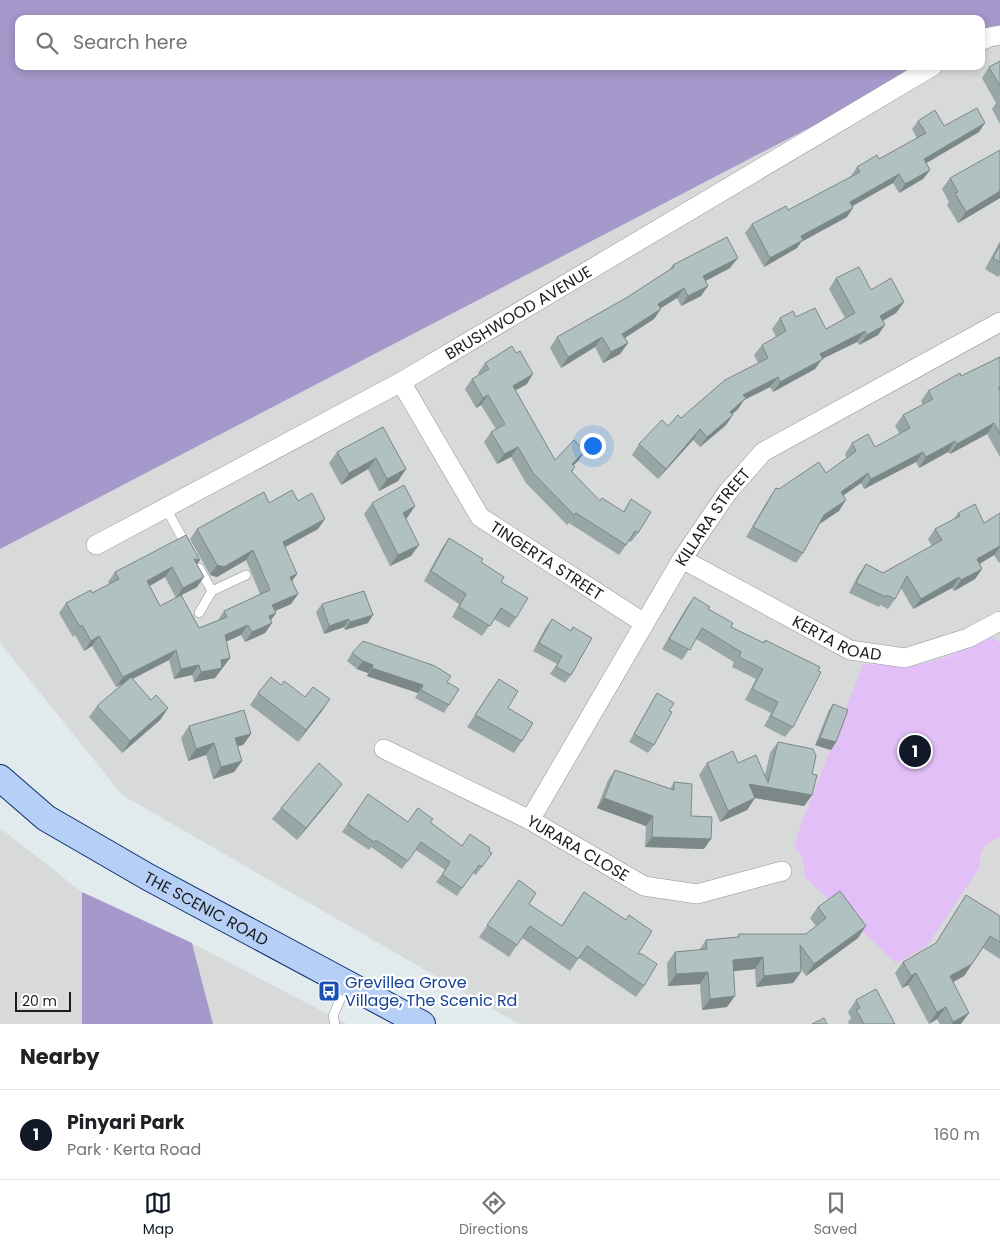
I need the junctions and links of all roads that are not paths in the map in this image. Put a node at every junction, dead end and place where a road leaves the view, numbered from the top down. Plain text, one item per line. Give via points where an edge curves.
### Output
1 (1000, 35) edge
2 (985, 39) edge
3 (926, 70) edge
4 (1000, 322) edge
5 (401, 382) junction
6 (166, 508) junction
7 (96, 545) dead end
8 (682, 559) junction
9 (246, 575) dead end
10 (212, 591) junction
11 (199, 613) dead end
12 (1000, 621) edge
13 (644, 623) junction
14 (384, 749) dead end
15 (0, 778) edge
16 (530, 820) junction
17 (782, 871) dead end
18 (347, 984) junction
19 (335, 1024) edge
20 (422, 1024) edge

1 - 2 street
3 - 5 street, BRUSHWOOD AVENUE
4 - 8 street, KILLARA STREET via 763,452 727,493
5 - 6 street, BRUSHWOOD AVENUE
5 - 13 street, TINGERTA STREET via 480,517
6 - 7 street, BRUSHWOOD AVENUE
6 - 10 lane
8 - 12 street, KERTA ROAD via 850,650 905,658 968,638
8 - 13 street, KILLARA STREET
9 - 10 lane
10 - 11 lane
13 - 16 street, KILLARA STREET
14 - 16 street, YURARA CLOSE
15 - 18 main road, THE SCENIC ROAD via 46,818
16 - 17 street, YURARA CLOSE via 644,886 696,894
18 - 19 lane via 333,1016
18 - 20 main road, THE SCENIC ROAD

